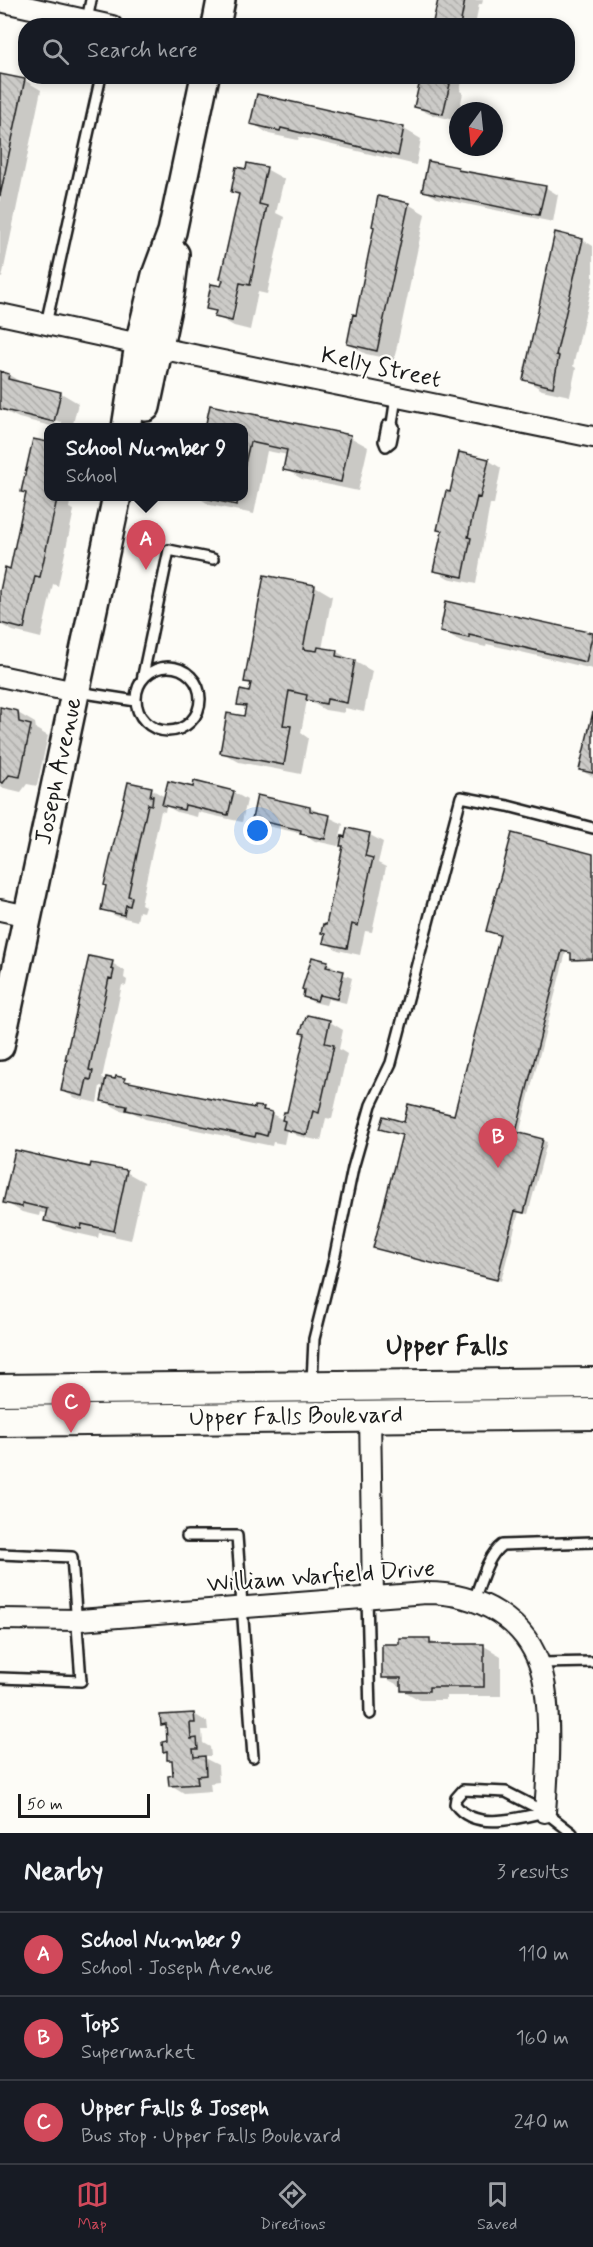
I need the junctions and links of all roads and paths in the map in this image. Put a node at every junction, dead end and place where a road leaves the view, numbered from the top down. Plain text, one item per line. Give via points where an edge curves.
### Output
1 (91, 0) edge
2 (221, 0) edge
3 (0, 1) edge
4 (78, 18) edge
5 (87, 18) edge
6 (218, 18) edge
7 (98, 84) edge
8 (203, 84) edge
9 (0, 314) edge
10 (46, 324) junction
11 (149, 346) junction
12 (396, 397) junction
13 (127, 423) edge
14 (141, 423) edge
15 (392, 424) dead end
16 (593, 437) edge
17 (116, 501) edge
18 (213, 559) dead end
19 (0, 676) edge
20 (142, 682) junction
21 (75, 692) junction
22 (136, 701) junction
23 (593, 828) edge
24 (0, 910) edge
25 (28, 916) junction
26 (0, 1046) edge
27 (593, 1383) edge
28 (0, 1390) edge
29 (312, 1402) junction
30 (593, 1414) edge
31 (370, 1416) junction
32 (0, 1421) edge
33 (187, 1536) dead end
34 (593, 1542) edge
35 (0, 1554) edge
36 (370, 1596) junction
37 (474, 1600) junction
38 (242, 1607) junction
39 (0, 1619) edge
40 (75, 1620) junction
41 (593, 1662) edge
42 (539, 1663) junction
43 (0, 1678) edge
44 (370, 1714) dead end
45 (253, 1757) dead end
46 (546, 1812) junction
47 (572, 1833) edge

1 - 5 lane
2 - 6 main road
3 - 4 street
7 - 10 lane
8 - 11 main road via 172,232 156,275
9 - 10 street, Kelly Street
10 - 11 street, Kelly Street
11 - 12 street, Kelly Street
11 - 13 main road
11 - 14 main road via 148,399
12 - 15 lane
12 - 16 street, Kelly Street
17 - 21 main road, Joseph Avenue
18 - 20 lane via 168,550
19 - 21 street
20 - 22 lane
20 - 22 lane via 153,671 163,668 183,671 198,685 200,707 188,725 166,732 146,723
21 - 22 lane
21 - 25 main road, Joseph Avenue
23 - 29 lane via 461,796 391,1062 371,1105 353,1168 314,1339
24 - 25 street
25 - 26 main road, Joseph Avenue
27 - 29 main road, Upper Falls Boulevard
28 - 29 main road, Upper Falls Boulevard
29 - 31 main road, Upper Falls Boulevard
29 - 32 main road, Upper Falls Boulevard
30 - 31 main road, Upper Falls Boulevard
31 - 36 street
33 - 38 lane via 237,1536
34 - 37 lane via 502,1545 495,1550
35 - 40 lane via 72,1557
36 - 37 street, William Warfield Drive via 438,1593
36 - 38 street, William Warfield Drive
36 - 44 lane
37 - 42 street, William Warfield Drive via 514,1626
38 - 40 street, William Warfield Drive
38 - 45 lane
39 - 40 street, William Warfield Drive
40 - 43 lane via 81,1681
41 - 42 lane
42 - 46 street, William Warfield Drive via 546,1695
46 - 46 lane via 504,1822 466,1816 455,1804 463,1791 506,1792
46 - 47 lane

